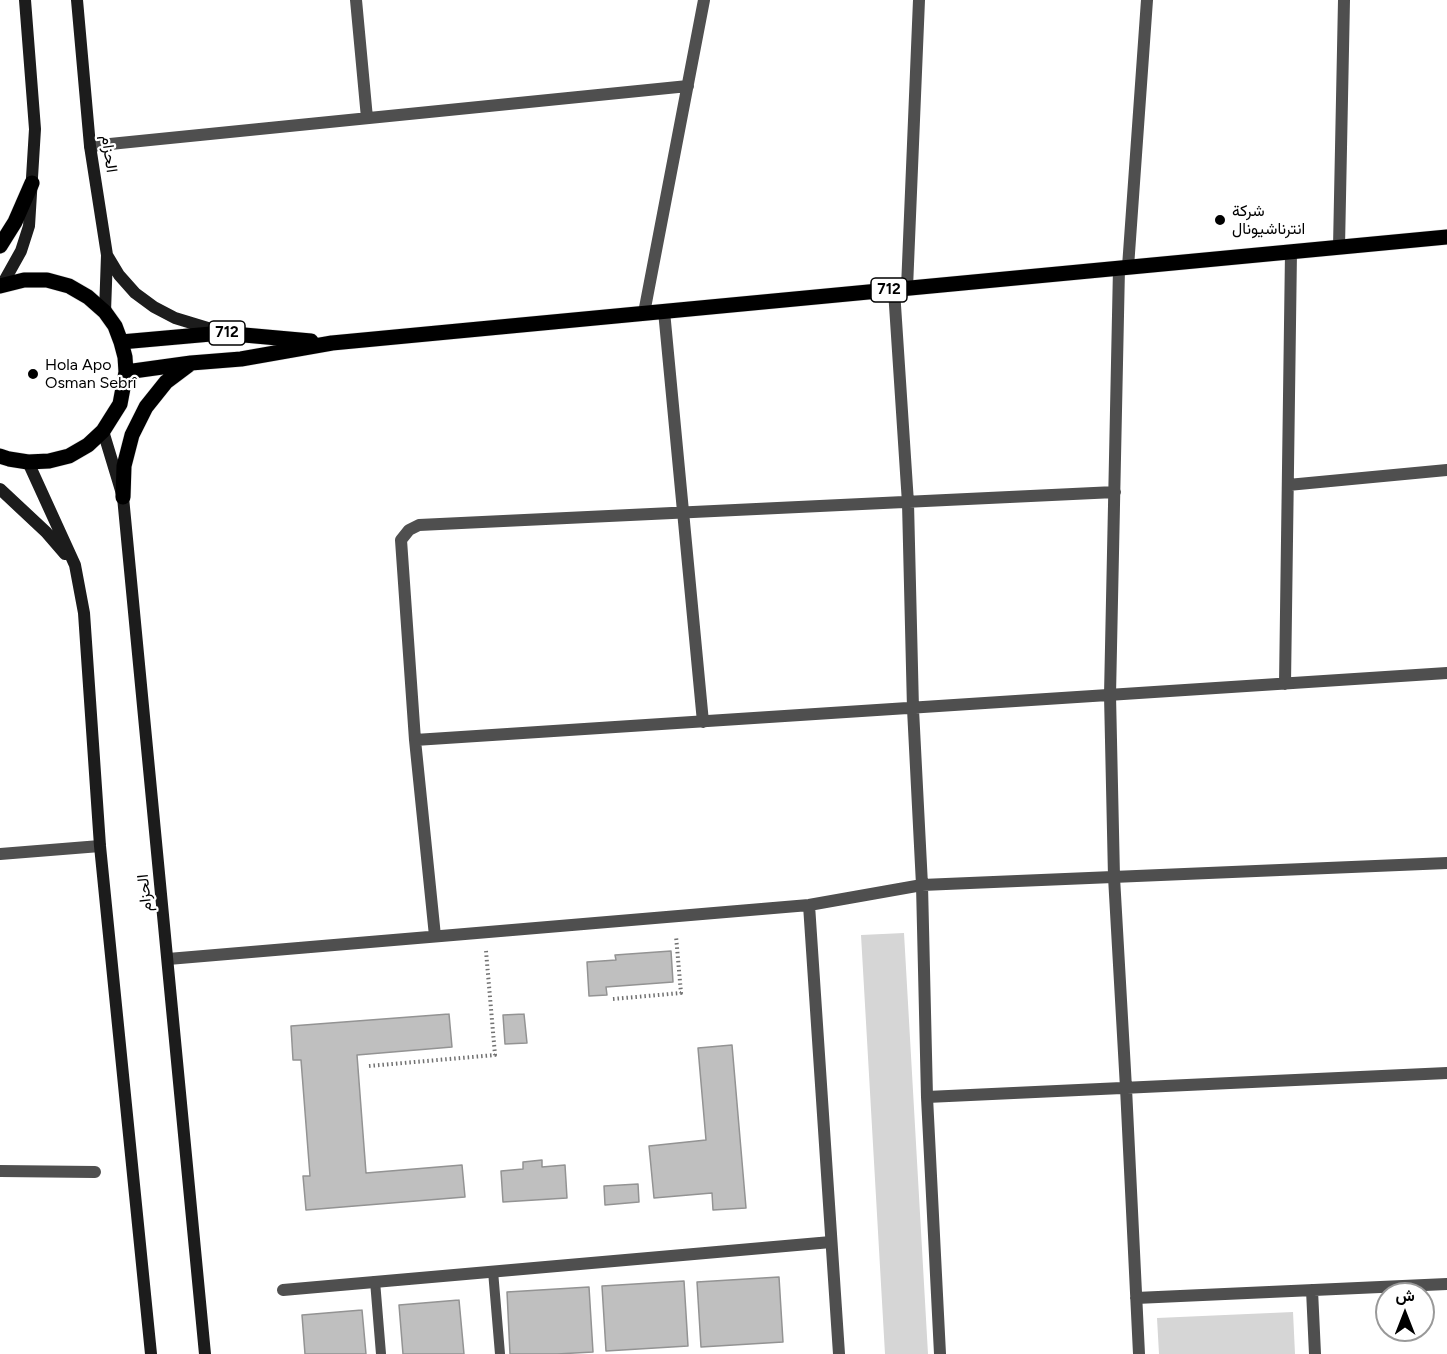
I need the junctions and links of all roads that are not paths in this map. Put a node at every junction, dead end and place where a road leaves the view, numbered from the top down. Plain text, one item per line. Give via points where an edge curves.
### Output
1 (25, 0) edge
2 (77, 0) edge
3 (356, 0) edge
4 (704, 0) edge
5 (920, 0) edge
6 (1147, 0) edge
7 (1344, 0) edge
8 (688, 86) junction
9 (367, 118) junction
10 (90, 146) junction
11 (32, 183) junction
12 (1447, 237) edge
13 (0, 246) edge
14 (1339, 247) junction
15 (1291, 252) junction
16 (106, 255) junction
17 (1124, 268) junction
18 (1, 285) edge
19 (901, 289) junction
20 (664, 311) junction
21 (105, 312) junction
22 (644, 313) junction
23 (222, 333) junction
24 (122, 342) junction
25 (332, 343) junction
26 (191, 363) junction
27 (126, 372) junction
28 (103, 431) junction
29 (0, 456) edge
30 (28, 462) junction
31 (1447, 470) edge
32 (1288, 485) junction
33 (0, 489) edge
34 (1115, 492) junction
35 (123, 497) junction
36 (908, 503) junction
37 (682, 513) junction
38 (75, 565) junction
39 (1447, 673) edge
40 (1285, 684) junction
41 (1110, 695) junction
42 (913, 709) junction
43 (703, 722) junction
44 (415, 740) junction
45 (100, 846) junction
46 (0, 854) edge
47 (1447, 863) edge
48 (1114, 877) junction
49 (922, 885) junction
50 (809, 905) junction
51 (435, 936) junction
52 (168, 959) junction
53 (1447, 1073) edge
54 (1126, 1088) junction
55 (927, 1097) junction
56 (0, 1171) edge
57 (94, 1172) dead end
58 (831, 1242) junction
59 (493, 1271) junction
60 (375, 1281) junction
61 (1447, 1284) edge
62 (283, 1290) dead end
63 (1312, 1290) junction
64 (1137, 1298) junction
65 (151, 1354) edge
66 (205, 1354) edge
67 (381, 1354) edge
68 (500, 1354) edge
69 (839, 1354) edge
70 (940, 1354) edge
71 (1139, 1354) edge
72 (1315, 1354) edge

1 - 11 main road via 35,129
2 - 10 main road, الحزام
3 - 9 street
4 - 8 street
5 - 19 street
6 - 17 street
7 - 14 street
8 - 9 street
8 - 22 street
9 - 10 street
10 - 16 main road, الحزام
11 - 13 main road
11 - 18 main road via 29,226 21,250
12 - 14 main road, 712
14 - 15 main road, 712
15 - 17 main road, 712
15 - 32 street
16 - 21 main road, الحزام
16 - 23 main road via 135,293 154,307
17 - 19 main road, 712
17 - 34 street
18 - 21 main road via 47,280 69,286
19 - 20 main road, 712
19 - 36 street
20 - 22 main road, 712
20 - 37 street
21 - 24 main road
22 - 25 main road, 712
23 - 24 main road, 712
23 - 25 main road, 712
24 - 27 main road
25 - 26 main road, 712 via 241,359
26 - 27 main road, 712
26 - 35 main road via 166,382 146,407 132,435 124,465
27 - 28 main road via 120,404
28 - 30 main road via 69,456
28 - 35 main road, الحزام
29 - 30 main road
30 - 38 main road
31 - 32 street
32 - 40 street
33 - 38 main road
34 - 36 street
34 - 41 street
35 - 52 main road, الحزام
36 - 37 street
36 - 42 street
37 - 43 street
37 - 44 street via 419,525 409,530 400,540
38 - 45 main road via 84,613
39 - 40 street
40 - 41 street
41 - 42 street
41 - 48 street
42 - 43 street
42 - 49 street
43 - 44 street
44 - 51 street
45 - 46 street
45 - 65 main road
47 - 48 street
48 - 49 street
48 - 54 street
49 - 50 street
49 - 55 street
50 - 51 street
50 - 58 street
51 - 52 street
52 - 66 main road, الحزام
53 - 54 street
54 - 55 street
54 - 64 street
55 - 70 street
56 - 57 street
58 - 59 street
58 - 69 street
59 - 60 street
59 - 68 lane
60 - 62 street
60 - 67 lane
61 - 63 street
63 - 64 street
63 - 72 street
64 - 71 street

